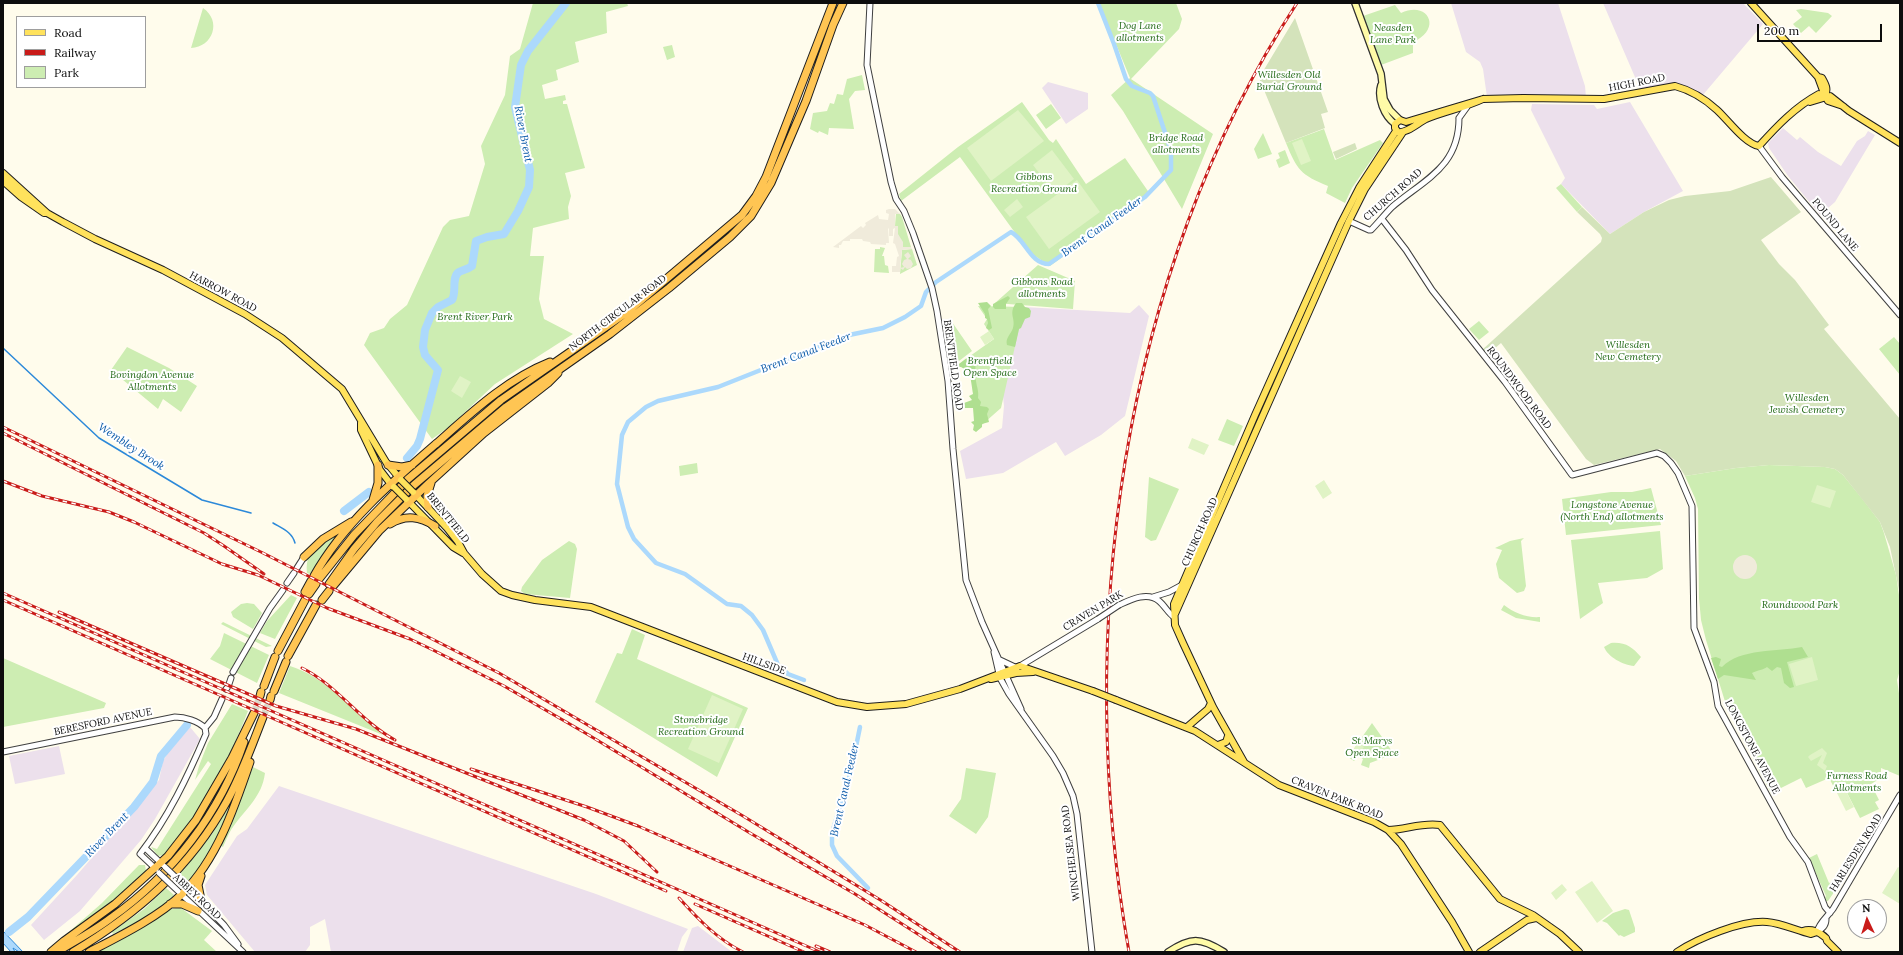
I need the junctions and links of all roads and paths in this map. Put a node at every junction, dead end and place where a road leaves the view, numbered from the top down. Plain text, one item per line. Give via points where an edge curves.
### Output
1 (833, 3) edge
2 (843, 3) edge
3 (870, 3) edge
4 (1355, 3) edge
5 (1751, 3) edge
6 (1825, 96) junction
7 (1482, 99) junction
8 (1467, 107) junction
9 (1453, 110) junction
10 (1459, 118) junction
11 (1397, 122) junction
12 (1406, 122) junction
13 (1402, 131) junction
14 (1900, 143) edge
15 (1759, 146) junction
16 (3, 173) edge
17 (3, 181) edge
18 (47, 213) junction
19 (1382, 219) junction
20 (1346, 220) junction
21 (1900, 315) edge
22 (561, 358) junction
23 (566, 364) junction
24 (361, 423) junction
25 (378, 465) junction
26 (388, 465) junction
27 (412, 465) junction
28 (1678, 473) joint
29 (400, 479) junction
30 (433, 479) junction
31 (392, 486) junction
32 (415, 494) junction
33 (408, 500) junction
34 (371, 504) junction
35 (428, 507) junction
36 (361, 515) junction
37 (434, 526) junction
38 (379, 530) junction
39 (464, 553) junction
40 (304, 558) joint
41 (315, 580) junction
42 (287, 583) dead end
43 (1182, 585) junction
44 (330, 588) junction
45 (283, 590) dead end
46 (1153, 597) junction
47 (540, 601) joint
48 (1174, 616) junction
49 (990, 639) junction
50 (1000, 660) junction
51 (1019, 667) junction
52 (1038, 672) junction
53 (1003, 675) junction
54 (227, 687) tunnel mouth
55 (262, 692) tunnel mouth
56 (272, 696) tunnel mouth
57 (222, 699) tunnel mouth
58 (1211, 703) junction
59 (1208, 709) junction
60 (1215, 710) junction
61 (1194, 721) junction
62 (205, 728) junction
63 (1187, 728) junction
64 (1195, 731) junction
65 (1228, 736) junction
66 (1218, 745) junction
67 (3, 752) edge
68 (1244, 762) junction
69 (1900, 795) edge
70 (1396, 834) junction
71 (145, 848) junction
72 (163, 865) junction
73 (205, 866) junction
74 (157, 871) junction
75 (186, 886) junction
76 (180, 893) junction
77 (201, 900) junction
78 (170, 904) junction
79 (198, 911) junction
80 (1831, 911) junction
81 (1528, 917) junction
82 (1813, 932) junction
83 (242, 951) edge
84 (51, 952) edge
85 (57, 952) edge
86 (73, 952) edge
87 (89, 952) edge
88 (1092, 952) edge
89 (1168, 952) edge
90 (1224, 952) edge
91 (1469, 952) edge
92 (1480, 952) edge
93 (1579, 952) edge
94 (1678, 952) edge
95 (1838, 952) edge

1 - 22 highway, NORTH CIRCULAR ROAD via 766,177 749,206 725,231 636,304
2 - 23 highway, NORTH CIRCULAR ROAD via 771,184 751,216 669,288
3 - 49 street, BRENTFIELD ROAD via 867,65 891,182 896,199 908,220 931,286 948,381 966,580
4 - 11 main road via 1381,74 1381,102 1385,112
5 - 6 main road via 1818,77 1822,78 1828,91
6 - 14 main road via 1835,98 1842,106
6 - 15 main road via 1805,103 1781,122
7 - 8 main road, HIGH ROAD
7 - 12 main road, HIGH ROAD
7 - 15 main road, HIGH ROAD via 1604,99 1674,86 1684,88 1702,99 1751,144
8 - 9 main road, HIGH ROAD
8 - 10 street
9 - 10 street
9 - 13 main road, HIGH ROAD
10 - 19 street, CHURCH ROAD via 1455,143 1445,164
11 - 12 main road
11 - 13 main road
12 - 13 main road
13 - 20 main road, HIGH ROAD
15 - 21 street, POUND LANE
16 - 18 main road, HARROW ROAD
17 - 18 main road, HARROW ROAD via 33,206
18 - 24 main road, HARROW ROAD via 95,239 163,270 266,327 342,389
19 - 20 street, CHURCH ROAD via 1369,230
19 - 28 street, ROUNDWOOD ROAD via 1572,475 1657,453 1672,463
20 - 43 main road, CHURCH ROAD via 1255,415
20 - 48 main road, CHURCH ROAD
22 - 27 highway via 532,370 503,389
22 - 41 highway, NORTH CIRCULAR ROAD via 501,400 408,479
23 - 30 highway via 548,384 484,434
23 - 44 highway, NORTH CIRCULAR ROAD via 506,407 414,485 354,549
24 - 25 main road, HARROW ROAD via 361,430
24 - 26 main road, HARROW ROAD
25 - 31 main road, HARROW ROAD
25 - 34 highway via 378,483
26 - 27 highway
26 - 29 main road, HARROW ROAD
27 - 29 highway
28 - 80 street, LONGSTONE AVENUE via 1692,506 1694,628 1714,682 1718,706 1790,838 1808,862 1824,904
29 - 31 highway
29 - 32 main road, HARROW ROAD, bridge
30 - 32 highway
30 - 35 highway via 428,490
31 - 33 main road, HARROW ROAD, bridge
31 - 34 highway
32 - 33 highway
32 - 35 main road, BRENTFIELD
33 - 37 main road, BRENTFIELD
33 - 38 highway
34 - 36 highway
35 - 39 main road, BRENTFIELD via 458,542
36 - 40 highway via 323,539
36 - 41 highway via 334,545
37 - 38 highway via 426,521 409,518 392,522
37 - 39 main road, BRENTFIELD via 453,547
38 - 44 highway
39 - 47 main road, BRENTFIELD via 501,591
40 - 42 street
41 - 55 highway via 283,641
43 - 46 street, CRAVEN PARK
43 - 48 main road, CHURCH ROAD via 1174,604
44 - 56 highway via 310,614
45 - 54 street via 270,608
46 - 48 street
46 - 51 street, CRAVEN PARK, bridge via 1136,597 1119,605
47 - 53 main road, HILLSIDE via 591,607 848,705 873,707 906,704
48 - 58 main road via 1175,625
49 - 50 street, BRENTFIELD ROAD
49 - 53 street, BRENTFIELD ROAD
50 - 51 street
50 - 53 street, BRENTFIELD ROAD
51 - 52 main road
51 - 53 main road, CRAVEN PARK
52 - 53 main road
52 - 63 main road, bridge
53 - 88 street, WINCHELSEA ROAD via 1021,709 1053,756 1074,796
57 - 62 street via 214,717
58 - 59 main road
58 - 60 main road
59 - 60 main road
59 - 61 main road
60 - 65 main road
61 - 63 main road
61 - 64 main road
62 - 67 street, BERESFORD AVENUE via 191,720 175,717
62 - 71 street via 206,734 184,784
63 - 64 main road
64 - 66 main road
65 - 66 main road via 1226,742
65 - 68 main road, CRAVEN PARK ROAD
66 - 68 main road, CRAVEN PARK ROAD
68 - 70 main road, CRAVEN PARK ROAD via 1279,785 1374,822
69 - 80 street, HARLESDEN ROAD
70 - 81 main road via 1432,824 1440,825 1500,899
70 - 91 main road, CRAVEN PARK ROAD
71 - 72 street, ABBEY ROAD
71 - 74 street, ABBEY ROAD via 140,854
72 - 74 highway
72 - 75 street, ABBEY ROAD, bridge
72 - 85 highway via 187,832 233,755 254,713 239,756 220,798 182,853 132,903 93,931
73 - 75 highway
73 - 77 highway via 198,884
73 - 86 highway via 238,798 263,717 228,801 194,851 149,899 108,931
74 - 76 street, ABBEY ROAD, bridge
74 - 84 highway
75 - 76 highway
75 - 77 street, ABBEY ROAD
76 - 78 highway
76 - 79 street, ABBEY ROAD
77 - 83 street, ABBEY ROAD via 224,925
78 - 79 highway via 182,904
78 - 87 highway via 120,936
79 - 83 street, ABBEY ROAD
80 - 82 street, HARLESDEN ROAD via 1822,929
81 - 92 main road
81 - 93 main road via 1536,918 1560,934
82 - 94 main road via 1767,922 1749,924 1693,943
82 - 95 main road via 1826,938
89 - 90 main road via 1187,941 1195,940

